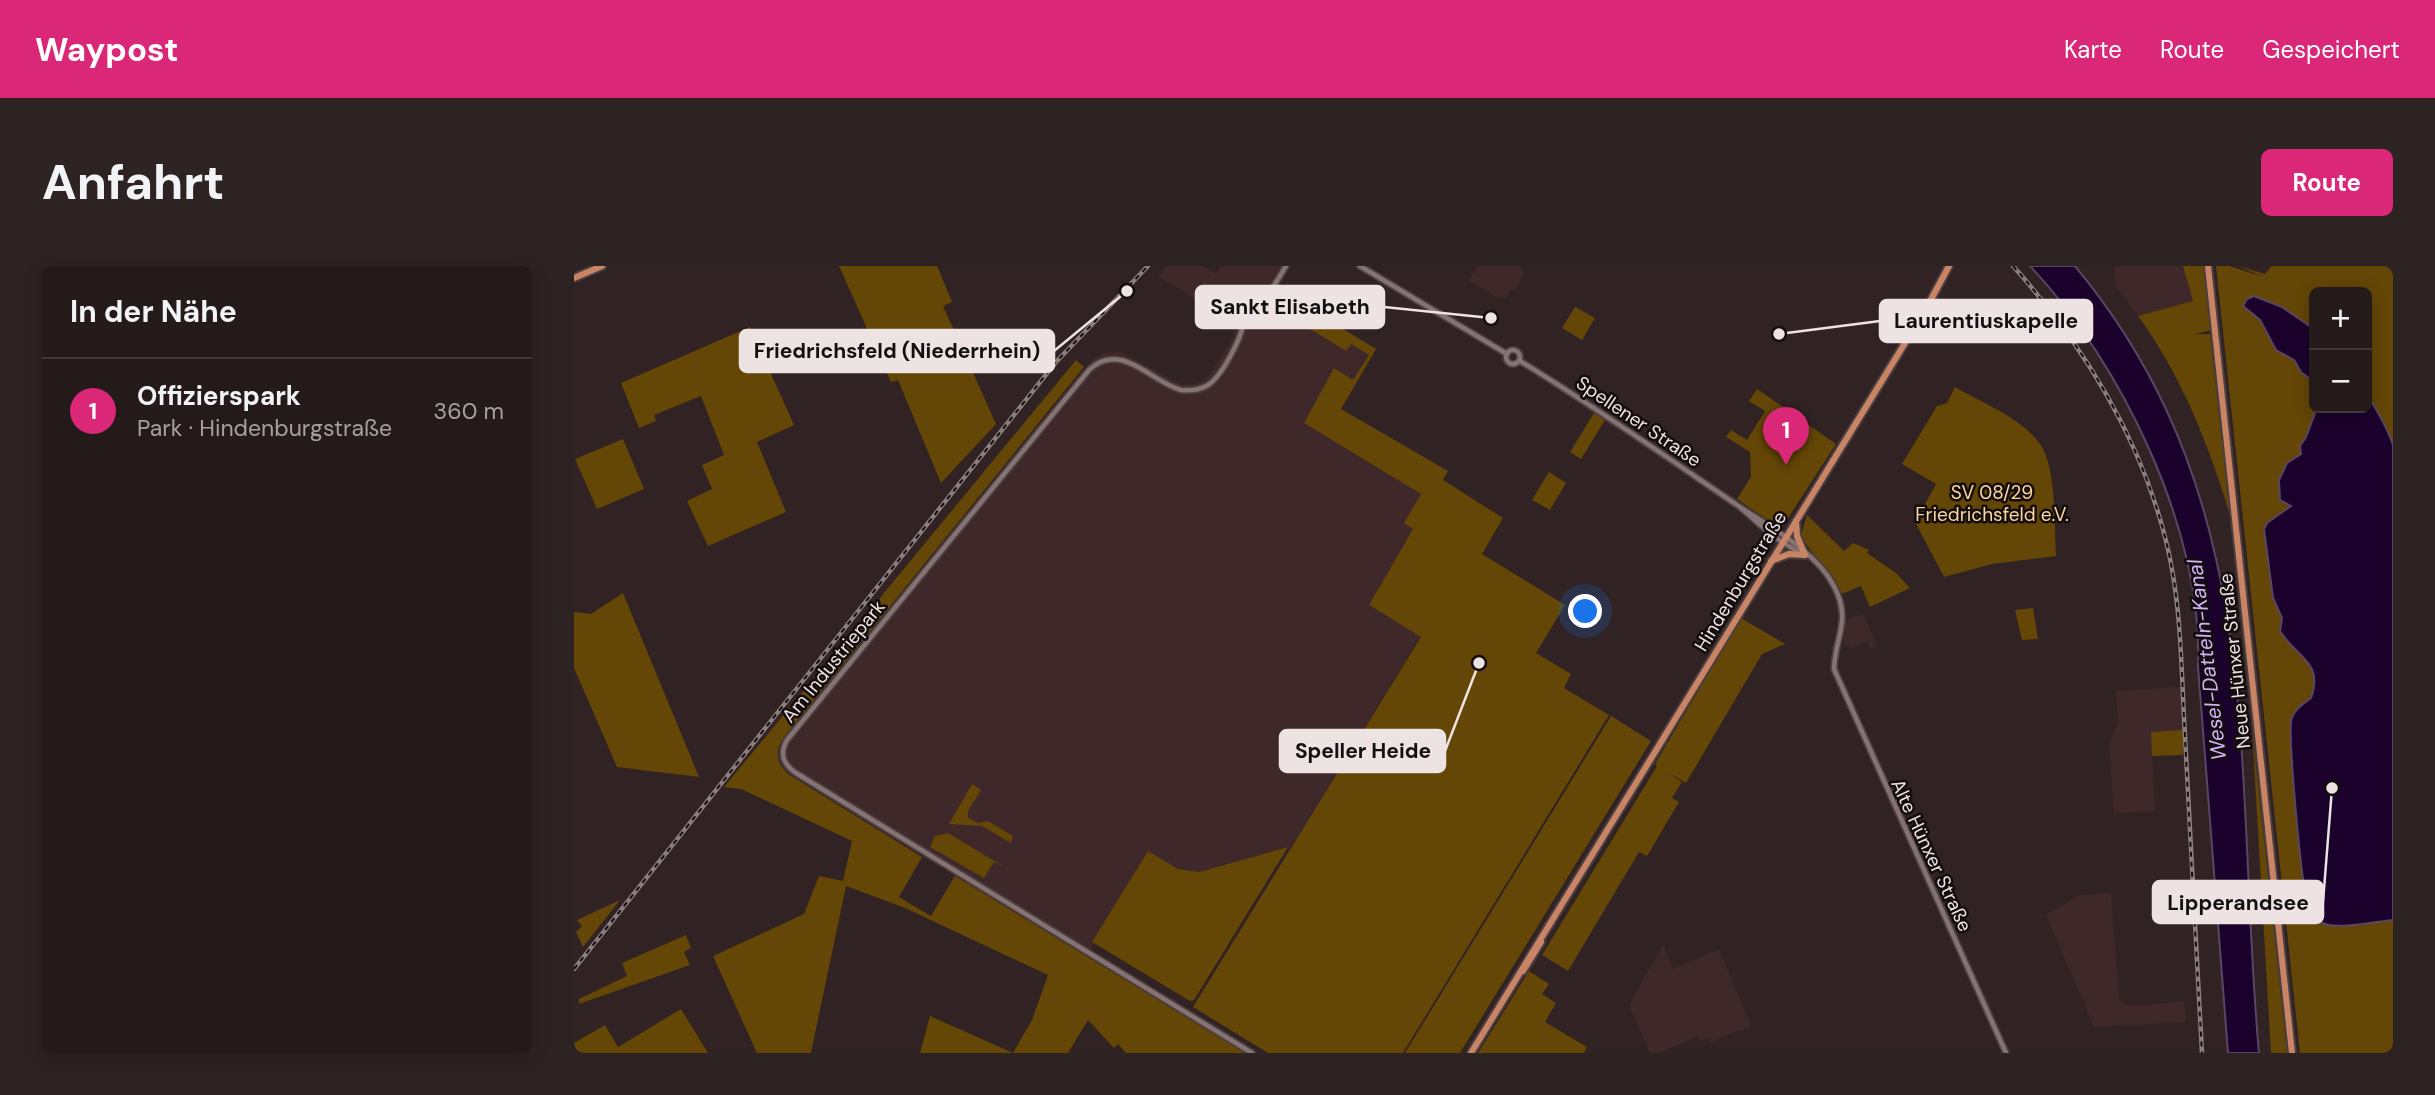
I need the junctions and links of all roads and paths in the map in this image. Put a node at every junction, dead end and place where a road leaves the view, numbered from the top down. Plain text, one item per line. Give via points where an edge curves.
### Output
1 (602, 266) edge
2 (1286, 266) edge
3 (1360, 266) edge
4 (1949, 266) edge
5 (2208, 266) edge
6 (574, 278) edge
7 (1507, 354) junction
8 (1520, 361) junction
9 (1796, 519) junction
10 (1784, 539) junction
11 (1805, 555) junction
12 (1770, 562) junction
13 (1834, 669) joint
14 (1252, 1053) edge
15 (1471, 1053) edge
16 (2006, 1053) edge
17 (2292, 1053) edge

1 - 6 main road
2 - 14 street, Am Industriepark via 1269,294 1243,317 1244,331 1210,384 1186,391 1127,360 1096,364 787,740 782,756 796,773
3 - 7 street, Spellener Straße
4 - 9 main road, Hindenburgstraße
5 - 17 main road, Neue Hünxer Straße
7 - 8 street, Spellener Straße via 1509,363
7 - 8 street, Spellener Straße via 1517,351
8 - 10 street, Spellener Straße via 1615,419
9 - 10 main road, Hindenburgstraße
9 - 11 main road
10 - 11 street, Spellener Straße
10 - 12 main road, Hindenburgstraße
11 - 12 main road via 1789,554
11 - 13 street, Spellener Straße via 1830,578 1842,607
12 - 15 main road, Hindenburgstraße
13 - 16 street, Alte Hünxer Straße

